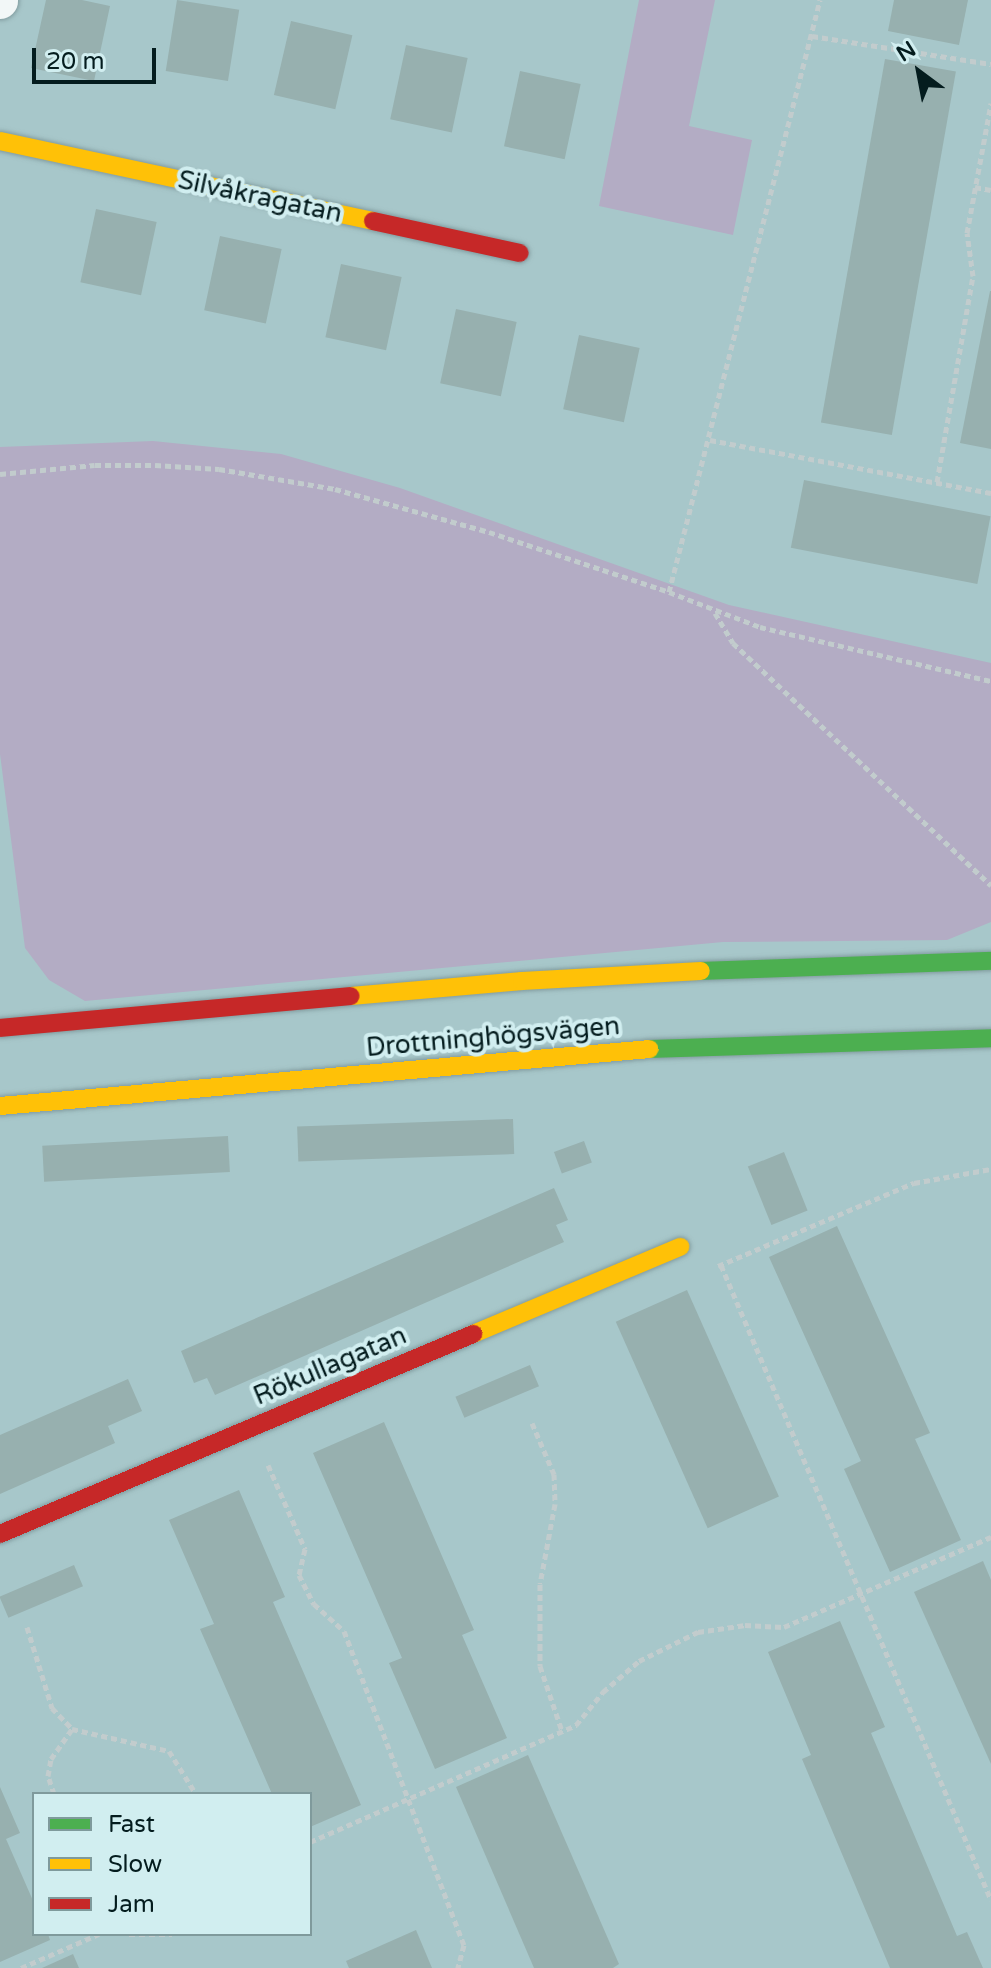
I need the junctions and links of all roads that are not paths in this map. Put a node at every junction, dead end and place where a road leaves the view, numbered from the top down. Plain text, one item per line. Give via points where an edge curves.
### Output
1 (0, 141) edge
2 (520, 253) dead end
3 (991, 961) edge
4 (0, 1028) edge
5 (991, 1038) edge
6 (0, 1106) edge
7 (680, 1247) dead end
8 (0, 1534) edge

1 - 2 street, Silvåkragatan
3 - 4 street, Drottninghögsvägen via 551,979
5 - 6 street, Drottninghögsvägen via 654,1049
7 - 8 street, Rökullagatan

